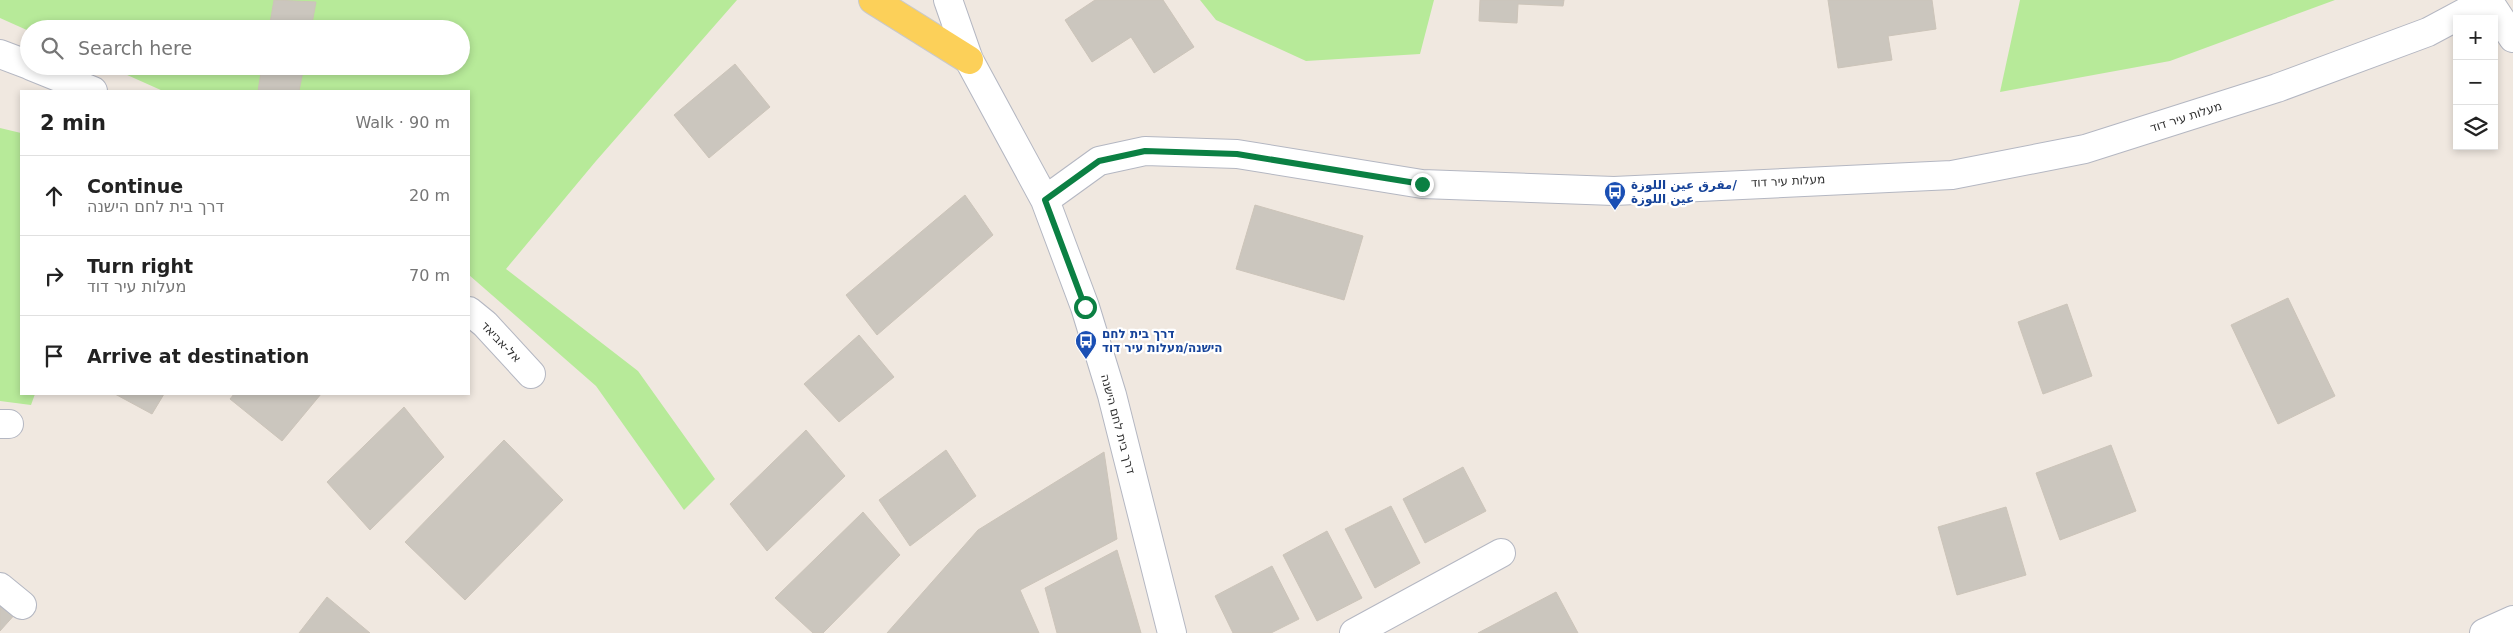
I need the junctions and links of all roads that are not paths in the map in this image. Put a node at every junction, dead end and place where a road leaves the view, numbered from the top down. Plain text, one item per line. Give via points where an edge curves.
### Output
1 (873, 0) edge
2 (948, 0) edge
3 (2488, 0) edge
4 (2513, 38) edge
5 (0, 54) edge
6 (969, 60) junction
7 (20, 62) edge
8 (53, 75) edge
9 (90, 90) edge
10 (1045, 200) junction
11 (470, 312) edge
12 (531, 374) dead end
13 (1501, 554) dead end
14 (0, 587) edge
15 (22, 604) dead end
16 (2513, 620) edge
17 (1172, 633) edge
18 (1354, 633) edge
19 (2484, 633) edge

1 - 6 main road
2 - 6 street, דרך בית לחם הישנה
3 - 4 street
3 - 10 street, מעלות עיר דוד via 2428,32 2277,88 2086,149 1952,174 1614,191 1422,184 1237,154 1145,151 1099,161
5 - 7 street
6 - 10 street, דרך בית לחם הישנה
8 - 9 street
10 - 17 street, דרך בית לחם הישנה via 1085,307 1112,395
11 - 12 street, אל-אביאד
13 - 18 street
14 - 15 street
16 - 19 street

